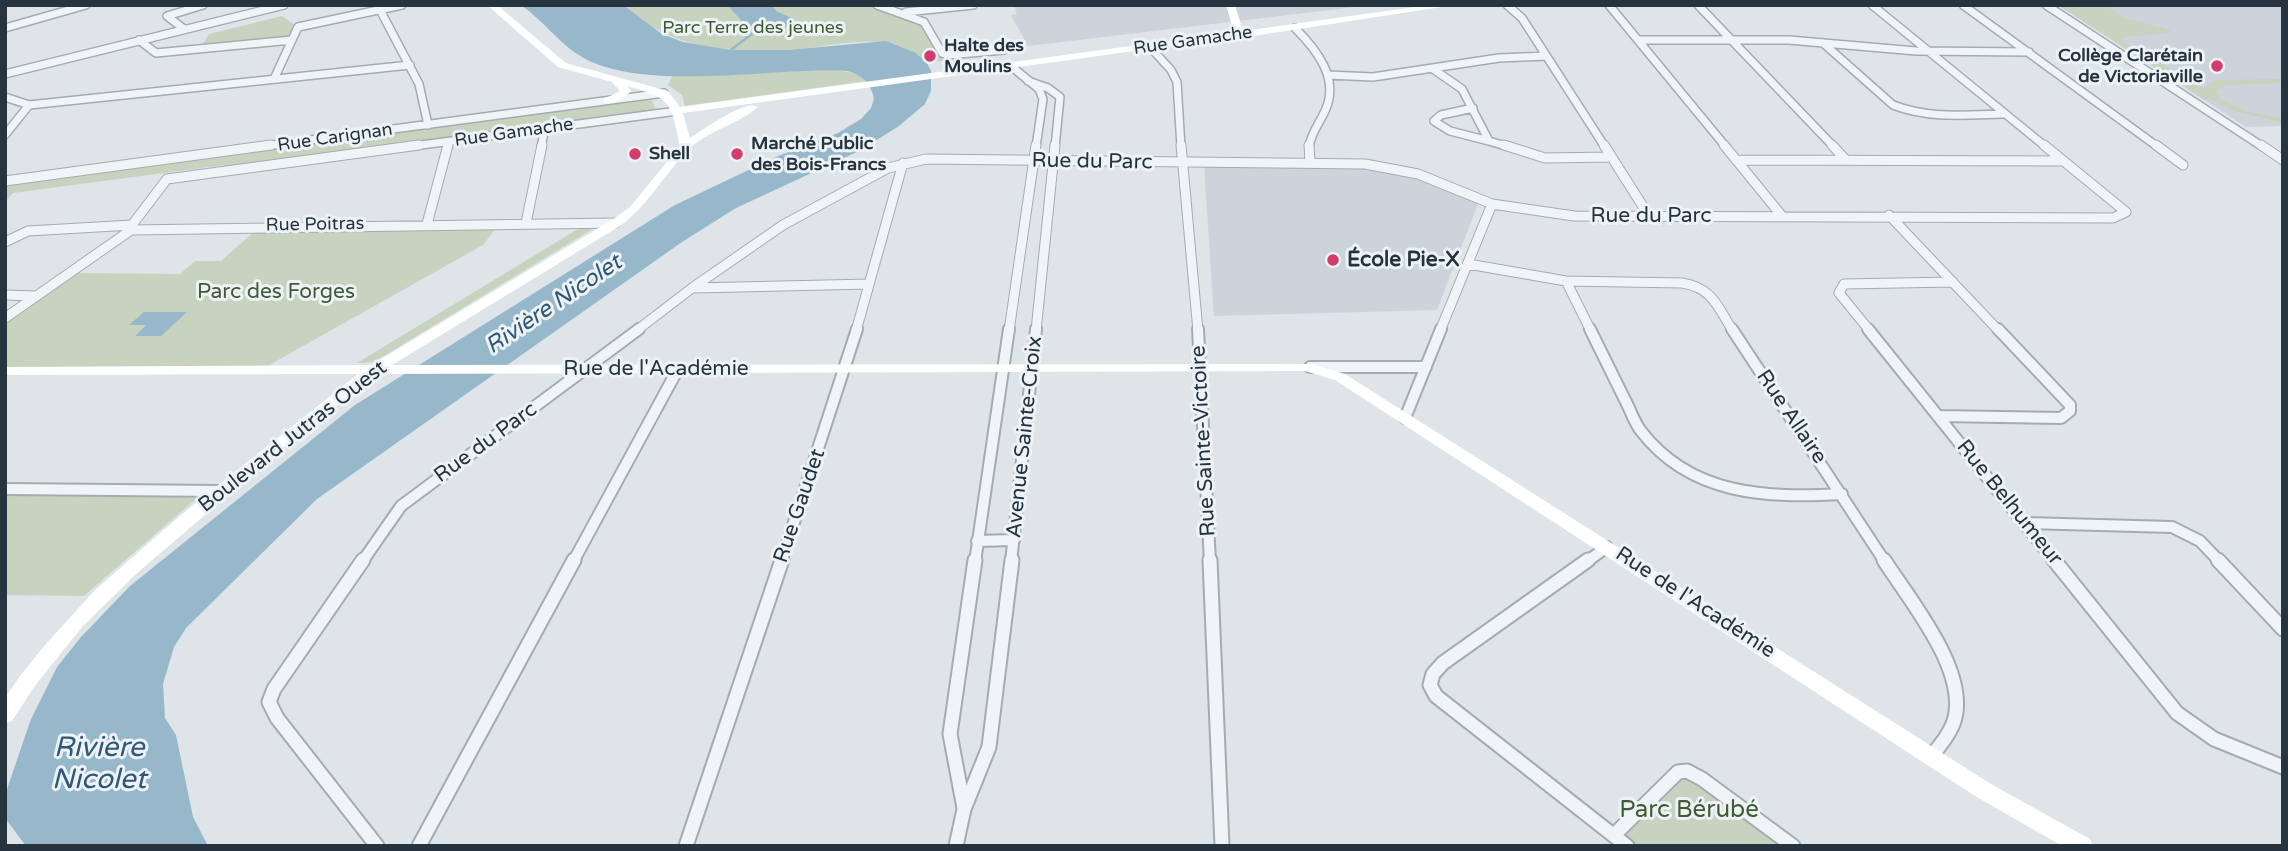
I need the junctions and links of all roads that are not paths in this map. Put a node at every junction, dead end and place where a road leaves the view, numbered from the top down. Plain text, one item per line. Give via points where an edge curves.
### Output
1 (86, 5) edge
2 (203, 5) edge
3 (284, 5) edge
4 (402, 5) edge
5 (491, 5) edge
6 (877, 5) edge
7 (973, 5) edge
8 (1230, 5) edge
9 (1451, 5) edge
10 (1507, 5) edge
11 (1609, 5) edge
12 (1698, 5) edge
13 (1872, 5) edge
14 (1963, 5) edge
15 (2046, 5) edge
16 (379, 8) edge
17 (903, 13) junction
18 (1295, 28) junction
19 (5, 29) edge
20 (184, 29) junction
21 (1240, 35) junction
22 (1729, 39) junction
23 (139, 40) junction
24 (292, 40) junction
25 (1638, 40) junction
26 (1823, 43) junction
27 (1150, 47) junction
28 (1004, 50) dead end
29 (1931, 51) junction
30 (2029, 52) junction
31 (1546, 56) junction
32 (410, 65) junction
33 (1012, 67) junction
34 (1433, 69) junction
35 (5, 74) edge
36 (1328, 75) junction
37 (274, 79) junction
38 (1028, 81) junction
39 (617, 82) junction
40 (664, 93) junction
41 (5, 97) edge
42 (774, 99) junction
43 (608, 101) junction
44 (29, 105) junction
45 (1473, 108) junction
46 (677, 111) junction
47 (2003, 114) junction
48 (428, 125) junction
49 (545, 128) junction
50 (5, 135) edge
51 (1489, 141) junction
52 (449, 142) junction
53 (686, 146) junction
54 (1611, 157) junction
55 (1845, 159) junction
56 (1736, 160) junction
57 (2283, 160) edge
58 (2062, 161) junction
59 (1032, 162) junction
60 (1054, 162) junction
61 (1310, 162) junction
62 (903, 163) junction
63 (1182, 163) junction
64 (2183, 165) dead end
65 (5, 181) edge
66 (1492, 204) junction
67 (1889, 215) junction
68 (1649, 216) junction
69 (1782, 216) junction
70 (526, 223) junction
71 (616, 223) junction
72 (427, 224) junction
73 (132, 228) junction
74 (6, 241) edge
75 (1468, 264) junction
76 (1566, 281) junction
77 (1952, 282) junction
78 (869, 284) junction
79 (692, 288) junction
80 (5, 295) edge
81 (35, 296) junction
82 (5, 318) edge
83 (1202, 367) junction
84 (1306, 367) junction
85 (846, 368) junction
86 (1002, 368) junction
87 (1032, 368) junction
88 (1426, 368) junction
89 (586, 369) junction
90 (678, 369) junction
91 (324, 370) junction
92 (374, 370) junction
93 (5, 371) edge
94 (337, 396) junction
95 (1940, 416) junction
96 (1405, 418) junction
97 (5, 489) edge
98 (221, 491) junction
99 (1842, 494) junction
100 (2026, 523) junction
101 (976, 541) junction
102 (1014, 541) junction
103 (1606, 547) junction
104 (2283, 629) edge
105 (5, 715) edge
106 (1932, 755) junction
107 (2283, 767) edge
108 (964, 809) junction
109 (1614, 835) junction
110 (377, 846) edge
111 (419, 846) edge
112 (686, 846) edge
113 (956, 846) edge
114 (1222, 846) edge
115 (1627, 846) edge
116 (1793, 846) edge
117 (2081, 846) edge

1 - 19 street
2 - 20 street via 167,16
3 - 20 street
4 - 16 street
5 - 39 street via 562,65
6 - 17 street
7 - 17 street
8 - 21 street
9 - 18 street, Rue Gamache
10 - 31 street via 1522,18
11 - 25 street
12 - 22 street
13 - 29 street
14 - 30 street
15 - 57 street
16 - 24 street via 298,27
16 - 32 street
17 - 28 street via 924,22 942,53
18 - 21 street, Rue Gamache
18 - 36 street via 1317,51
20 - 23 street
21 - 27 street, Rue Gamache
22 - 25 street
22 - 26 street
22 - 55 street
23 - 24 street via 156,53
23 - 35 street
24 - 37 street
25 - 56 street
26 - 29 street
26 - 47 street via 1901,109 1924,114
27 - 33 street, Rue Gamache
27 - 63 street, Rue Sainte-Victoire via 1176,77
29 - 30 street
29 - 47 street
30 - 64 street
31 - 34 street
31 - 54 street
32 - 37 street
32 - 48 street
33 - 38 street, Avenue Sainte-Croix
33 - 42 street, Rue Gamache
34 - 36 street via 1373,77
34 - 45 street via 1456,83
36 - 61 street via 1329,100 1310,135
37 - 44 street
38 - 59 street, Avenue Sainte-Croix via 1043,99
38 - 60 street, Avenue Sainte-Croix via 1060,97
39 - 40 street
39 - 43 street via 625,91
40 - 43 street, Rue Carignan
40 - 46 street
41 - 44 street
42 - 46 street, Rue Gamache
42 - 53 street, Boulevard Jutras Ouest via 722,122
43 - 48 street, Rue Carignan
44 - 50 street
45 - 51 street
45 - 51 street via 1434,121 1450,131
46 - 49 street, Rue Gamache
46 - 53 street
47 - 58 street
48 - 65 street, Rue Carignan
49 - 52 street, Rue Gamache
49 - 70 street
51 - 54 street via 1545,158
52 - 72 street
52 - 73 street, Rue Gamache via 167,179
53 - 71 street, Boulevard Jutras Ouest via 634,210
54 - 68 street
55 - 56 street
55 - 58 street
56 - 69 street
58 - 67 street, Rue du Parc via 2126,212 2113,218
59 - 60 street, Rue du Parc
59 - 62 street, Rue du Parc via 926,159
59 - 86 street, Avenue Sainte-Croix
60 - 63 street, Rue du Parc
60 - 87 street, Avenue Sainte-Croix
61 - 63 street, Rue du Parc
61 - 66 street, Rue du Parc via 1400,169
62 - 78 street, Rue Gaudet
62 - 79 street, Rue du Parc via 783,225
63 - 83 street, Rue Sainte-Victoire
66 - 68 street, Rue du Parc via 1566,216
66 - 75 street
67 - 69 street, Rue du Parc
67 - 77 street
68 - 69 street, Rue du Parc
70 - 71 street, Rue Poitras
70 - 72 street, Rue Poitras
71 - 92 street, Boulevard Jutras Ouest
72 - 73 street, Rue Poitras
73 - 74 street, Rue Poitras via 21,232
73 - 81 street
75 - 76 street, Rue Allaire
75 - 88 street
76 - 99 street, Rue Allaire via 1682,283 1707,292
76 - 99 street via 1640,430 1672,462 1743,494
77 - 95 street, Rue Belhumeur via 1853,282 1844,284 1839,293
77 - 95 street via 2067,401 2070,411 2061,418
78 - 79 street
78 - 85 street, Rue Gaudet
79 - 89 street, Rue du Parc
80 - 81 street
81 - 82 street
83 - 84 street, Rue de l'Académie
83 - 87 street, Rue de l'Académie
83 - 114 street, Rue Sainte-Victoire
84 - 88 street, Rue de l'Académie
84 - 96 street, Rue de l'Académie via 1340,377
85 - 86 street, Rue de l'Académie
85 - 90 street, Rue de l'Académie
85 - 112 street, Rue Gaudet
86 - 87 street, Rue de l'Académie
86 - 101 street, Avenue Sainte-Croix
87 - 102 street, Avenue Sainte-Croix
88 - 96 street
89 - 90 street, Rue de l'Académie
89 - 92 street, Rue de l'Académie
89 - 110 street, Rue du Parc via 401,506 274,688 269,702 272,710
90 - 111 street
91 - 92 street, Rue de l'Académie
91 - 93 street, Rue de l'Académie
91 - 94 street via 339,377
92 - 94 street, Boulevard Jutras Ouest
94 - 98 street, Boulevard Jutras Ouest
95 - 100 street, Rue Belhumeur
96 - 103 street, Rue de l'Académie
97 - 98 street
98 - 105 street, Boulevard Jutras Ouest via 88,607 52,646
99 - 106 street, Rue Allaire via 1928,626 1951,671 1956,688 1954,722
100 - 104 street via 2157,526 2186,532 2200,541
100 - 107 street, Rue Belhumeur via 2177,713 2214,739
101 - 102 street
101 - 108 street, Avenue Sainte-Croix via 950,734
102 - 108 street, Avenue Sainte-Croix via 989,747
103 - 106 street, Rue de l'Académie
103 - 109 street via 1443,663 1430,685 1436,696
106 - 117 street, Rue de l'Académie
108 - 113 street, Avenue Sainte-Croix
109 - 115 street
109 - 116 street via 1678,772 1687,771

